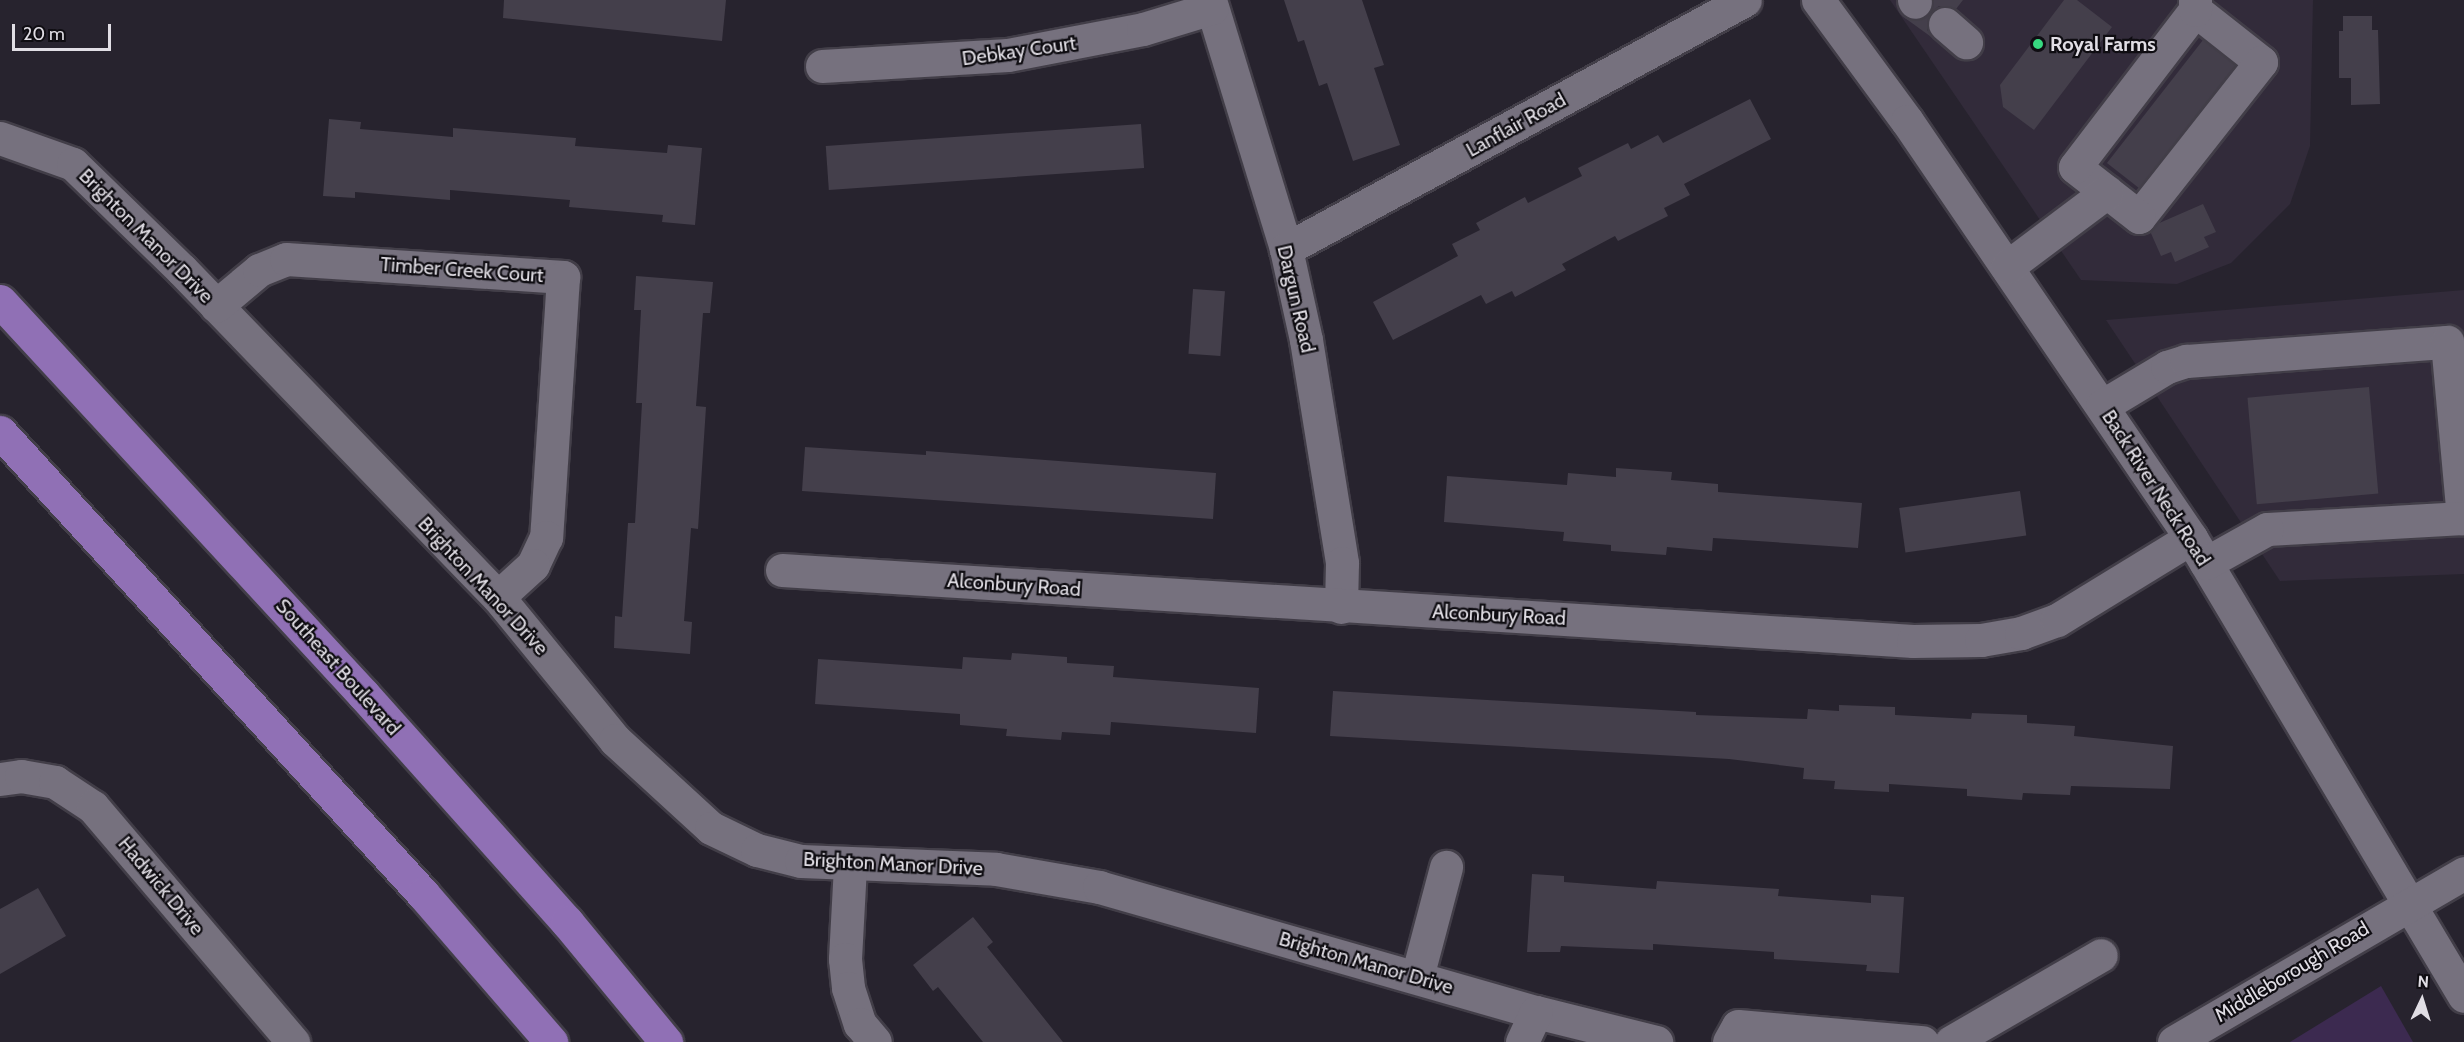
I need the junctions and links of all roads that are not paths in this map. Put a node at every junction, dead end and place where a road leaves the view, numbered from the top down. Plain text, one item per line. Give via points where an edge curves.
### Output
1 (1745, 0) edge
2 (1818, 0) edge
3 (1211, 4) edge
4 (2195, 5) edge
5 (822, 66) dead end
6 (0, 138) edge
7 (2107, 192) junction
8 (1286, 249) junction
9 (2007, 267) junction
10 (0, 301) edge
11 (216, 306) junction
12 (2102, 406) junction
13 (0, 432) edge
14 (2198, 550) junction
15 (782, 570) dead end
16 (498, 597) junction
17 (1341, 607) junction
18 (0, 779) edge
19 (850, 866) junction
20 (1446, 867) dead end
21 (2464, 873) edge
22 (2409, 902) junction
23 (2101, 955) dead end
24 (1418, 977) junction
25 (2464, 996) edge
26 (1536, 1012) junction
27 (293, 1042) edge
28 (551, 1042) edge
29 (666, 1042) edge
30 (875, 1042) edge
31 (1522, 1042) edge
32 (1656, 1042) edge
33 (1729, 1042) edge
34 (1922, 1042) edge
35 (1951, 1042) edge
36 (2174, 1042) edge

1 - 8 street, Lanflair Road
2 - 9 street, Back River Neck Road via 1848,37
3 - 5 street, Debkay Court via 1132,31 1008,55
3 - 8 street, Dargun Road
4 - 7 street via 2075,167
4 - 7 street via 2261,62 2139,217
6 - 11 street, Brighton Manor Drive via 73,165
7 - 9 street
8 - 17 street, Dargun Road via 1342,563
9 - 12 street, Back River Neck Road
10 - 29 main road, Southeast Boulevard via 364,695 567,922
11 - 16 street, Brighton Manor Drive
11 - 16 street, Timber Creek Court via 259,270 286,260 563,277 546,537 533,566
12 - 14 street, Back River Neck Road
12 - 14 street, Alconbury Road via 2167,367 2186,361 2447,342 2463,518 2268,529
13 - 28 main road via 423,894
14 - 17 street, Alconbury Road via 2057,620 2021,633 1981,640 1912,641
14 - 22 street, Back River Neck Road
15 - 17 street, Alconbury Road
16 - 19 street, Brighton Manor Drive via 615,740 711,828 780,857
18 - 27 street, Hadwick Drive via 21,776 55,782 93,807
19 - 24 street, Brighton Manor Drive via 996,869 1099,886
19 - 30 street via 845,959 848,988 860,1024
20 - 24 street
21 - 22 street, Middleborough Road
22 - 25 street, Back River Neck Road
22 - 36 street, Middleborough Road
23 - 35 street
24 - 26 street, Brighton Manor Drive
26 - 31 street
26 - 32 street, Brighton Manor Drive
33 - 34 street via 1738,1026

